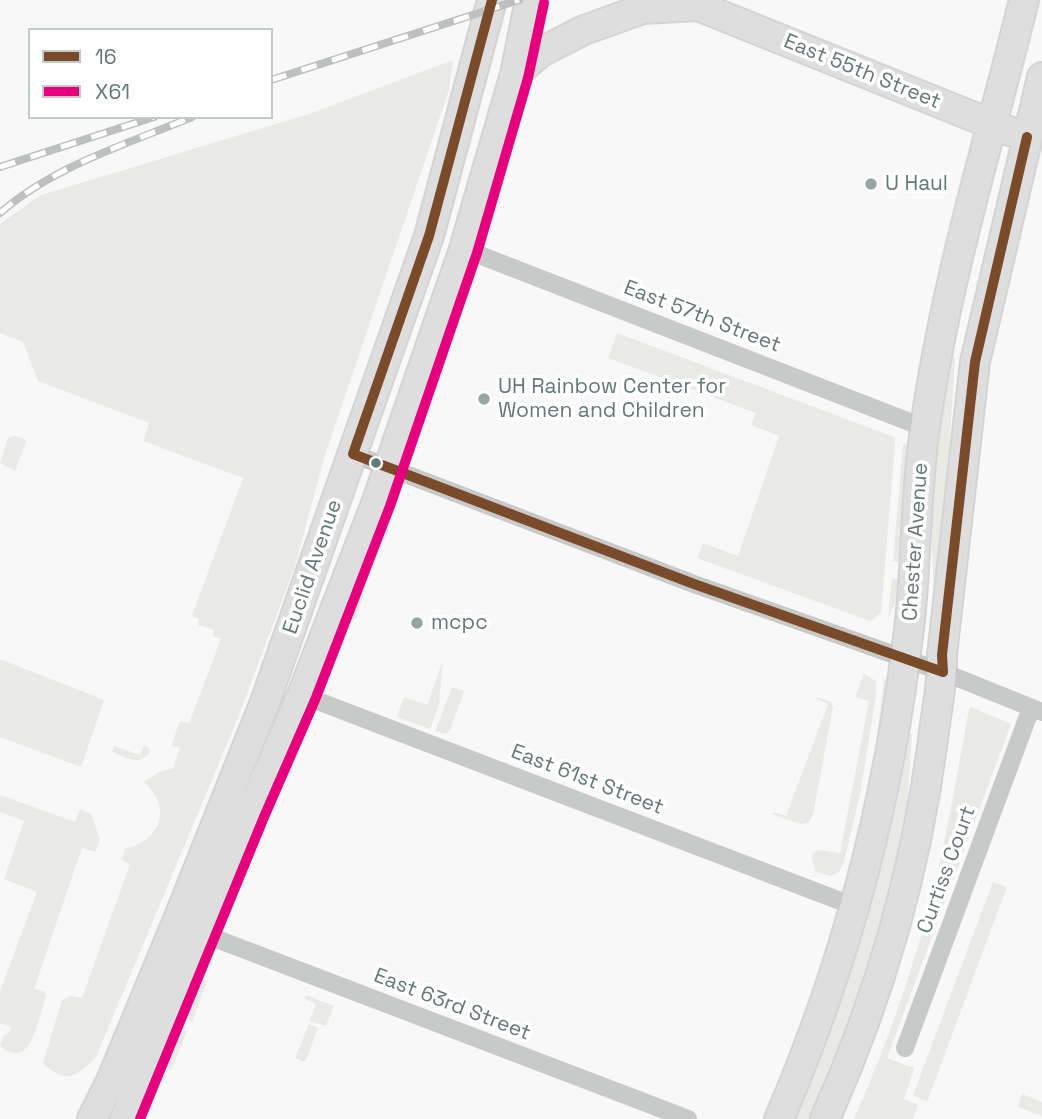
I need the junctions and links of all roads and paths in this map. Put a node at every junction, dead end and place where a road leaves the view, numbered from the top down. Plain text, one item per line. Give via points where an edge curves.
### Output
1 (492, 0) edge
2 (530, 0) edge
3 (1024, 0) edge
4 (691, 3) edge
5 (515, 74) junction
6 (1042, 77) edge
7 (993, 125) junction
8 (1035, 140) edge
9 (464, 249) junction
10 (925, 428) junction
11 (353, 454) junction
12 (389, 468) junction
13 (905, 658) junction
14 (943, 672) junction
15 (302, 695) junction
16 (1037, 710) edge
17 (856, 907) junction
18 (201, 933) junction
19 (905, 1048) dead end
20 (92, 1119) edge
21 (125, 1119) edge
22 (688, 1119) edge
23 (779, 1119) edge
24 (825, 1119) edge

1 - 11 main road, Euclid Avenue via 429,236
2 - 5 main road, Euclid Avenue
3 - 7 main road, Chester Avenue
4 - 5 main road via 643,9 584,30 541,52
4 - 7 main road, East 55th Street
5 - 9 main road, Euclid Avenue
6 - 8 main road, Chester Avenue
7 - 8 main road, East 55th Street
7 - 10 main road, Chester Avenue via 952,287
8 - 14 main road, Chester Avenue via 975,362
9 - 10 street, East 57th Street
9 - 12 main road, Euclid Avenue
10 - 13 main road, Chester Avenue
11 - 12 street
11 - 20 main road, Euclid Avenue via 265,702
12 - 13 street
12 - 15 main road, Euclid Avenue
13 - 14 street
13 - 17 main road, Chester Avenue via 884,794
14 - 16 street
14 - 24 main road, Chester Avenue via 905,886 868,1009
15 - 17 street, East 61st Street
15 - 18 main road, Euclid Avenue
16 - 19 street, Curtiss Court
17 - 23 main road, Chester Avenue via 822,1014
18 - 21 main road, Euclid Avenue
18 - 22 street, East 63rd Street

